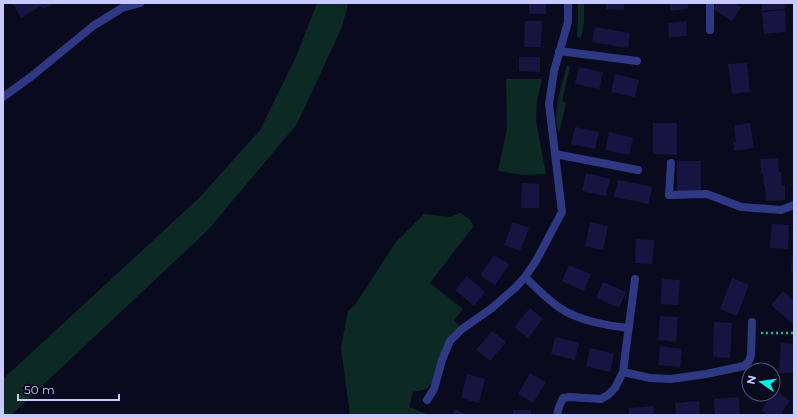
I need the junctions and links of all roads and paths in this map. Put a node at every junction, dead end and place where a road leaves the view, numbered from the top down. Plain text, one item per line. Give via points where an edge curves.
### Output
1 (140, 3) edge
2 (568, 3) edge
3 (710, 3) edge
4 (710, 30) dead end
5 (559, 51) junction
6 (637, 61) dead end
7 (3, 97) edge
8 (555, 154) junction
9 (671, 163) dead end
10 (638, 170) dead end
11 (794, 205) edge
12 (525, 277) junction
13 (635, 278) dead end
14 (752, 322) dead end
15 (628, 328) junction
16 (752, 333) junction
17 (794, 333) edge
18 (623, 372) junction
19 (427, 400) dead end
20 (557, 415) edge

1 - 7 street via 122,8 93,26
2 - 5 street via 568,22
3 - 4 street
5 - 6 street
5 - 8 street via 549,104
8 - 10 street
8 - 12 street via 562,212
9 - 11 street via 669,195 707,194 741,207 781,210
12 - 15 street via 560,308 575,316
12 - 19 street via 492,308 462,329 450,341 434,388
13 - 15 street
14 - 16 street
15 - 18 street
16 - 17 path
16 - 18 street via 752,355 744,366 671,379 650,378
18 - 20 street via 615,388 608,395 601,399 570,396 563,398

